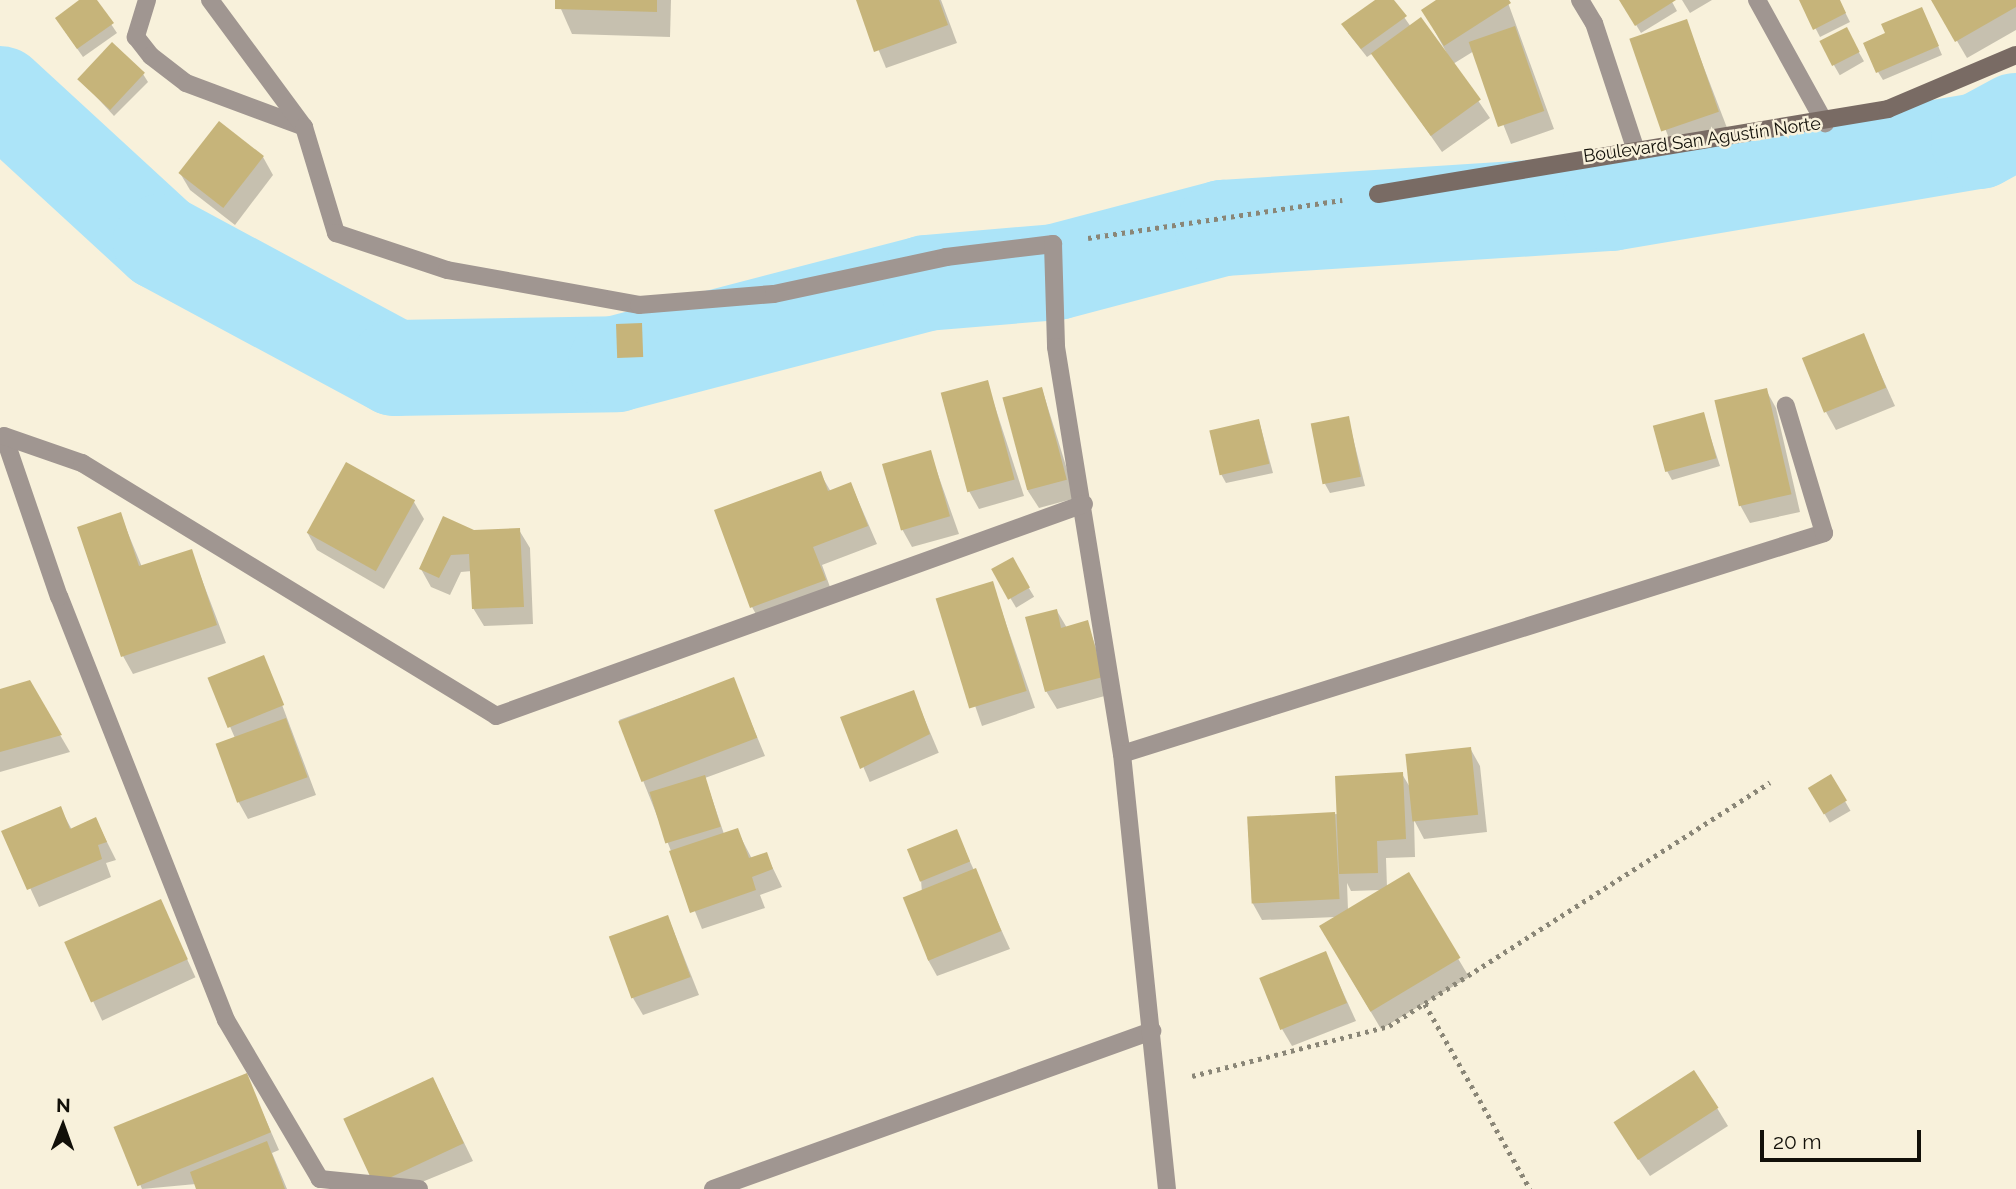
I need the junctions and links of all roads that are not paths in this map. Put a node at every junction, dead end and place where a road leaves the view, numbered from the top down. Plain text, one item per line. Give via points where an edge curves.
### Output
1 (147, 0) edge
2 (210, 0) edge
3 (1580, 0) edge
4 (1757, 0) edge
5 (2016, 55) edge
6 (1825, 123) junction
7 (304, 127) junction
8 (1635, 148) junction
9 (1378, 194) road end
10 (1786, 406) dead end
11 (2, 434) edge
12 (1084, 504) junction
13 (1122, 754) junction
14 (1152, 1031) junction
15 (419, 1189) edge
16 (713, 1189) edge
17 (1167, 1189) edge

1 - 7 street via 136,37 151,56 186,83
2 - 7 street
3 - 8 street
4 - 6 street
5 - 6 main road, Boulevard San Agustín Norte via 1888,110
6 - 8 main road, Boulevard San Agustín Norte
7 - 12 street via 336,233 446,270 639,305 774,294 946,257 1053,244 1056,347
8 - 9 main road, Boulevard San Agustín Norte
10 - 13 street via 1824,533
11 - 12 street via 82,463 496,716
11 - 15 street via 59,597 226,1020 320,1179
12 - 13 street
13 - 14 street
14 - 16 street
14 - 17 street

